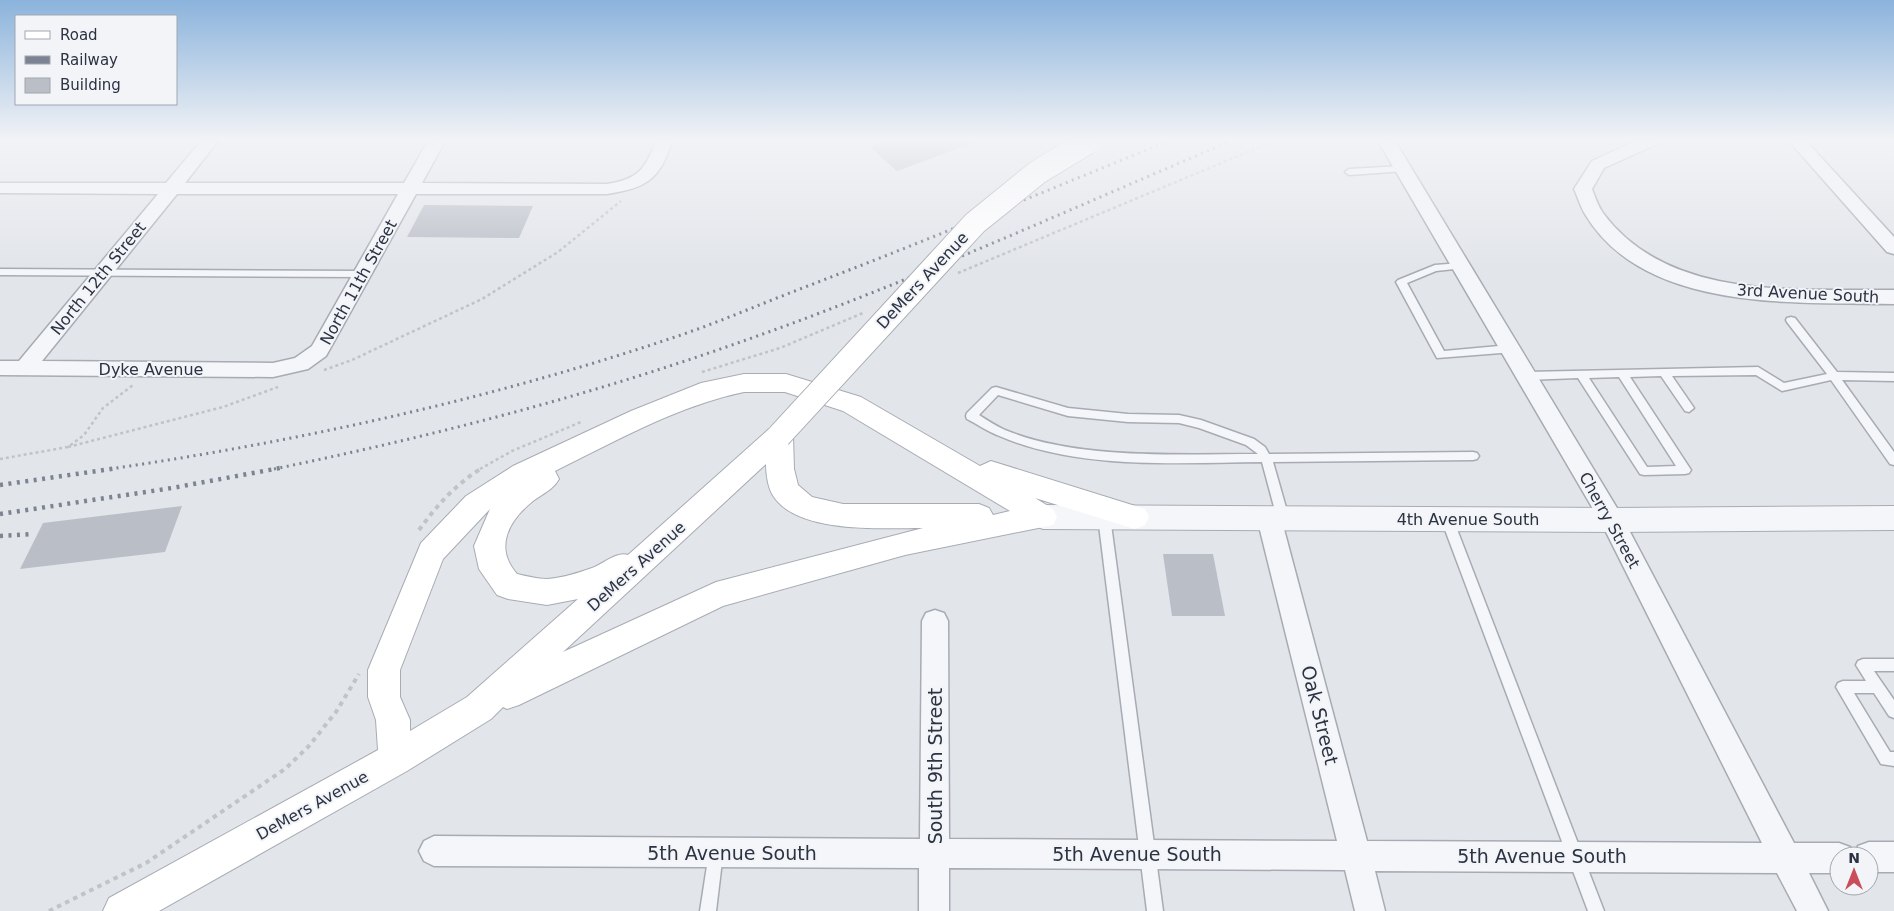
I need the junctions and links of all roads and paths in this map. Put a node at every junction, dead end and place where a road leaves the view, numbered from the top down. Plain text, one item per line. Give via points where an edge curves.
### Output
1 (175, 184) edge
2 (413, 184) edge
3 (632, 184) edge
4 (640, 184) edge
5 (1024, 184) edge
6 (1172, 184) edge
7 (1411, 184) edge
8 (1586, 184) edge
9 (1836, 184) edge
10 (0, 188) edge
11 (171, 188) junction
12 (411, 188) junction
13 (1894, 248) edge
14 (1461, 266) junction
15 (0, 272) edge
16 (103, 272) junction
17 (362, 274) junction
18 (954, 275) dead end
19 (1894, 297) edge
20 (871, 310) dead end
21 (1791, 320) dead end
22 (1510, 349) junction
23 (0, 368) edge
24 (25, 368) junction
25 (149, 369) junction
26 (308, 369) junction
27 (1664, 372) junction
28 (1622, 373) junction
29 (1581, 374) junction
30 (695, 375) dead end
31 (1526, 376) junction
32 (1834, 376) junction
33 (1894, 377) edge
34 (278, 387) dead end
35 (1689, 408) dead end
36 (640, 418) junction
37 (587, 420) dead end
38 (779, 436) junction
39 (918, 443) junction
40 (68, 448) junction
41 (1473, 456) dead end
42 (1266, 458) junction
43 (0, 459) edge
44 (1894, 461) edge
45 (1043, 517) junction
46 (1104, 517) junction
47 (1135, 517) junction
48 (1276, 518) junction
49 (1894, 518) edge
50 (1446, 519) junction
51 (1612, 520) junction
52 (418, 531) dead end
53 (660, 545) junction
54 (935, 621) dead end
55 (1894, 665) edge
56 (1877, 687) junction
57 (478, 708) junction
58 (1894, 712) edge
59 (308, 747) dead end
60 (395, 759) junction
61 (1894, 759) edge
62 (434, 851) dead end
63 (716, 853) junction
64 (934, 854) junction
65 (1148, 854) junction
66 (1356, 854) junction
67 (1576, 856) junction
68 (1879, 857) edge
69 (1894, 857) edge
70 (1786, 858) junction
71 (1829, 858) edge
72 (49, 911) edge
73 (122, 911) edge
74 (708, 911) edge
75 (934, 911) edge
76 (1155, 911) edge
77 (1370, 911) edge
78 (1596, 911) edge
79 (1813, 911) edge

1 - 11 street, North 12th Street
2 - 12 street, North 11th Street
3 - 12 street via 606,189
4 - 26 path via 558,252 482,299 352,360
5 - 38 main road, DeMers Avenue, bridge via 975,223
6 - 18 path
7 - 14 street, Cherry Street
8 - 19 street, 3rd Avenue South via 1583,189 1595,216 1616,240 1649,265 1696,283 1747,293
9 - 13 street
10 - 11 street
11 - 12 street
11 - 16 street, North 12th Street
12 - 17 street, North 11th Street
14 - 22 street, Cherry Street
14 - 22 lane via 1435,268 1401,282 1441,355
15 - 16 lane
16 - 17 lane
16 - 24 street, North 12th Street
17 - 26 street, North 11th Street
20 - 30 path via 780,348
21 - 32 lane
22 - 31 street, Cherry Street
23 - 24 street, Dyke Avenue
24 - 25 street, Dyke Avenue
25 - 26 street, Dyke Avenue
25 - 40 path via 103,408 84,435
27 - 28 lane
27 - 32 lane via 1758,371 1782,387
27 - 35 lane
28 - 29 lane
28 - 29 lane via 1685,470 1644,471
29 - 31 lane
31 - 51 street, Cherry Street
32 - 33 lane
32 - 44 lane
34 - 40 path via 222,407
36 - 39 main road via 710,390 744,383 786,383 852,404
36 - 53 main road via 522,494 500,518 489,546 494,569 508,586 547,592 578,586 611,574
36 - 60 main road via 522,474 476,504 431,552 384,670 384,697 393,720
37 - 52 path via 506,454 471,474 440,500
38 - 45 main road via 780,469 785,491 803,506 843,516
38 - 53 main road, DeMers Avenue
39 - 45 main road
39 - 47 main road via 1014,480
40 - 43 path
41 - 42 lane
42 - 42 lane via 1250,442 1201,424 1179,419 1068,412 996,391 971,416 985,426 1020,440 1067,450 1129,456
42 - 48 lane
45 - 46 street, 4th Avenue South
45 - 57 main road via 905,543 716,595
46 - 47 street, 4th Avenue South
46 - 65 lane
47 - 48 street, 4th Avenue South
48 - 50 street, 4th Avenue South
48 - 66 street, Oak Street
49 - 51 street, 4th Avenue South
50 - 51 street, 4th Avenue South
50 - 67 lane
51 - 70 street, Cherry Street
53 - 57 main road, DeMers Avenue
54 - 64 street, South 9th Street
55 - 56 lane via 1863,665
56 - 58 lane
56 - 61 lane via 1842,687 1886,759
57 - 60 main road, DeMers Avenue
59 - 72 path via 285,769 146,863
60 - 73 main road, DeMers Avenue
62 - 63 street, 5th Avenue South
63 - 64 street, 5th Avenue South
63 - 74 lane
64 - 65 street, 5th Avenue South
64 - 75 street, South 9th Street
65 - 66 street, 5th Avenue South
65 - 76 lane
66 - 67 street, 5th Avenue South
66 - 77 street, Oak Street
67 - 70 street, 5th Avenue South
67 - 78 lane
68 - 69 street
70 - 71 street, 5th Avenue South
70 - 79 street, Cherry Street

